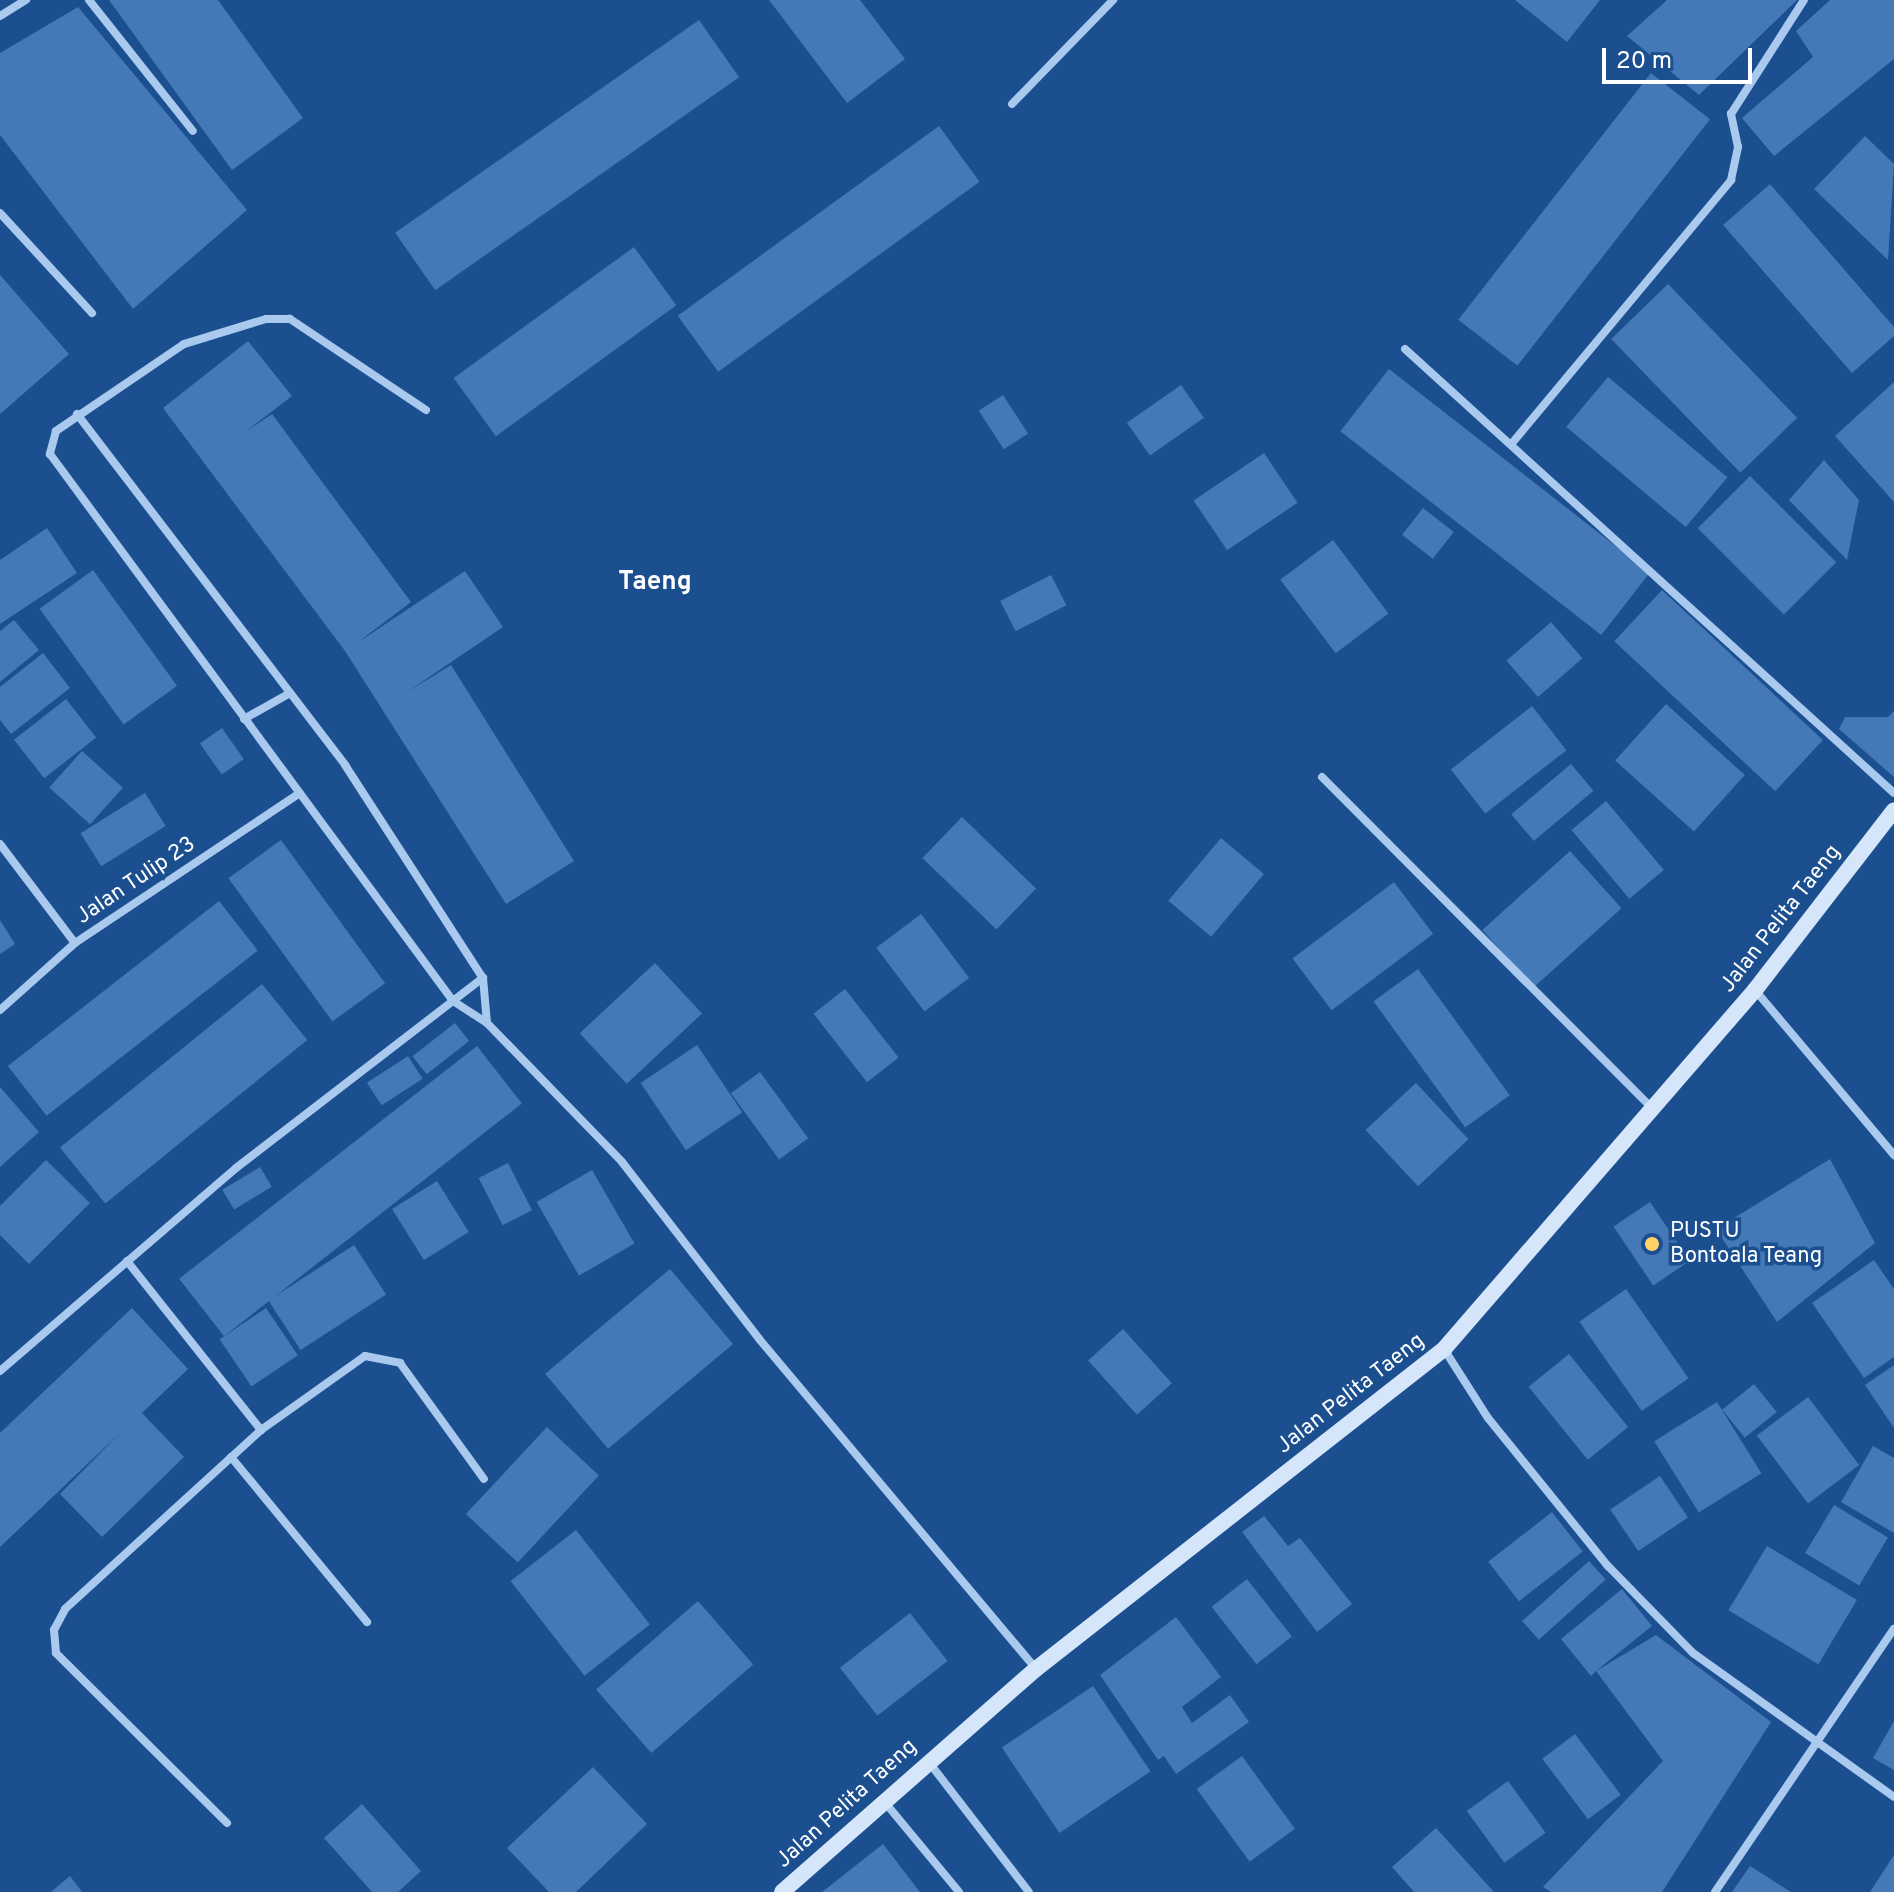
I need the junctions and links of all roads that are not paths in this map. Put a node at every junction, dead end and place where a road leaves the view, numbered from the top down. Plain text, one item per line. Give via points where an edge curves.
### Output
1 (26, 0) edge
2 (89, 0) edge
3 (1113, 0) edge
4 (1804, 0) edge
5 (0, 16) edge
6 (1012, 104) dead end
7 (193, 131) dead end
8 (0, 213) edge
9 (92, 313) dead end
10 (1405, 349) dead end
11 (426, 410) dead end
12 (77, 414) junction
13 (1513, 442) junction
14 (290, 693) junction
15 (244, 719) junction
16 (1322, 777) dead end
17 (300, 793) junction
18 (1894, 793) edge
19 (1894, 810) edge
20 (0, 844) edge
21 (75, 943) junction
22 (483, 978) junction
23 (1755, 990) junction
24 (453, 1001) junction
25 (0, 1010) edge
26 (487, 1023) junction
27 (1653, 1108) junction
28 (1894, 1155) edge
29 (127, 1261) junction
30 (1444, 1349) junction
31 (0, 1371) edge
32 (261, 1430) junction
33 (231, 1457) junction
34 (484, 1479) dead end
35 (367, 1622) dead end
36 (1894, 1629) edge
37 (1036, 1669) junction
38 (1818, 1744) junction
39 (927, 1760) junction
40 (1894, 1797) edge
41 (883, 1800) junction
42 (227, 1823) dead end
43 (782, 1892) edge
44 (959, 1892) edge
45 (1029, 1892) edge
46 (1715, 1892) edge

1 - 5 street
2 - 7 street
3 - 6 street
4 - 13 street via 1731,114 1738,147 1731,180
8 - 9 street
10 - 13 street
11 - 12 street via 290,319 266,319 184,344
12 - 14 street
12 - 15 street via 49,443 54,465
13 - 18 street
14 - 15 street
14 - 22 street via 345,765
15 - 17 street
16 - 27 street
17 - 21 street, Jalan Tulip 23
17 - 24 street
19 - 23 street, Jalan Pelita Taeng
20 - 21 street
21 - 25 street, Jalan Tulip 23
22 - 24 street
22 - 26 street
23 - 27 street, Jalan Pelita Taeng
23 - 28 street
24 - 26 street
24 - 29 street
26 - 37 street via 622,1162 760,1340
27 - 30 street, Jalan Pelita Taeng
29 - 31 street
29 - 32 street
30 - 37 street, Jalan Pelita Taeng
30 - 38 street via 1488,1418 1608,1566 1693,1653
32 - 33 street
32 - 34 street via 365,1356 384,1356 400,1363
33 - 35 street
33 - 42 street via 65,1609 54,1630 56,1653
36 - 38 street
37 - 39 street, Jalan Pelita Taeng
38 - 40 street
38 - 46 street
39 - 41 street, Jalan Pelita Taeng
39 - 45 street
41 - 43 street, Jalan Pelita Taeng
41 - 44 street

